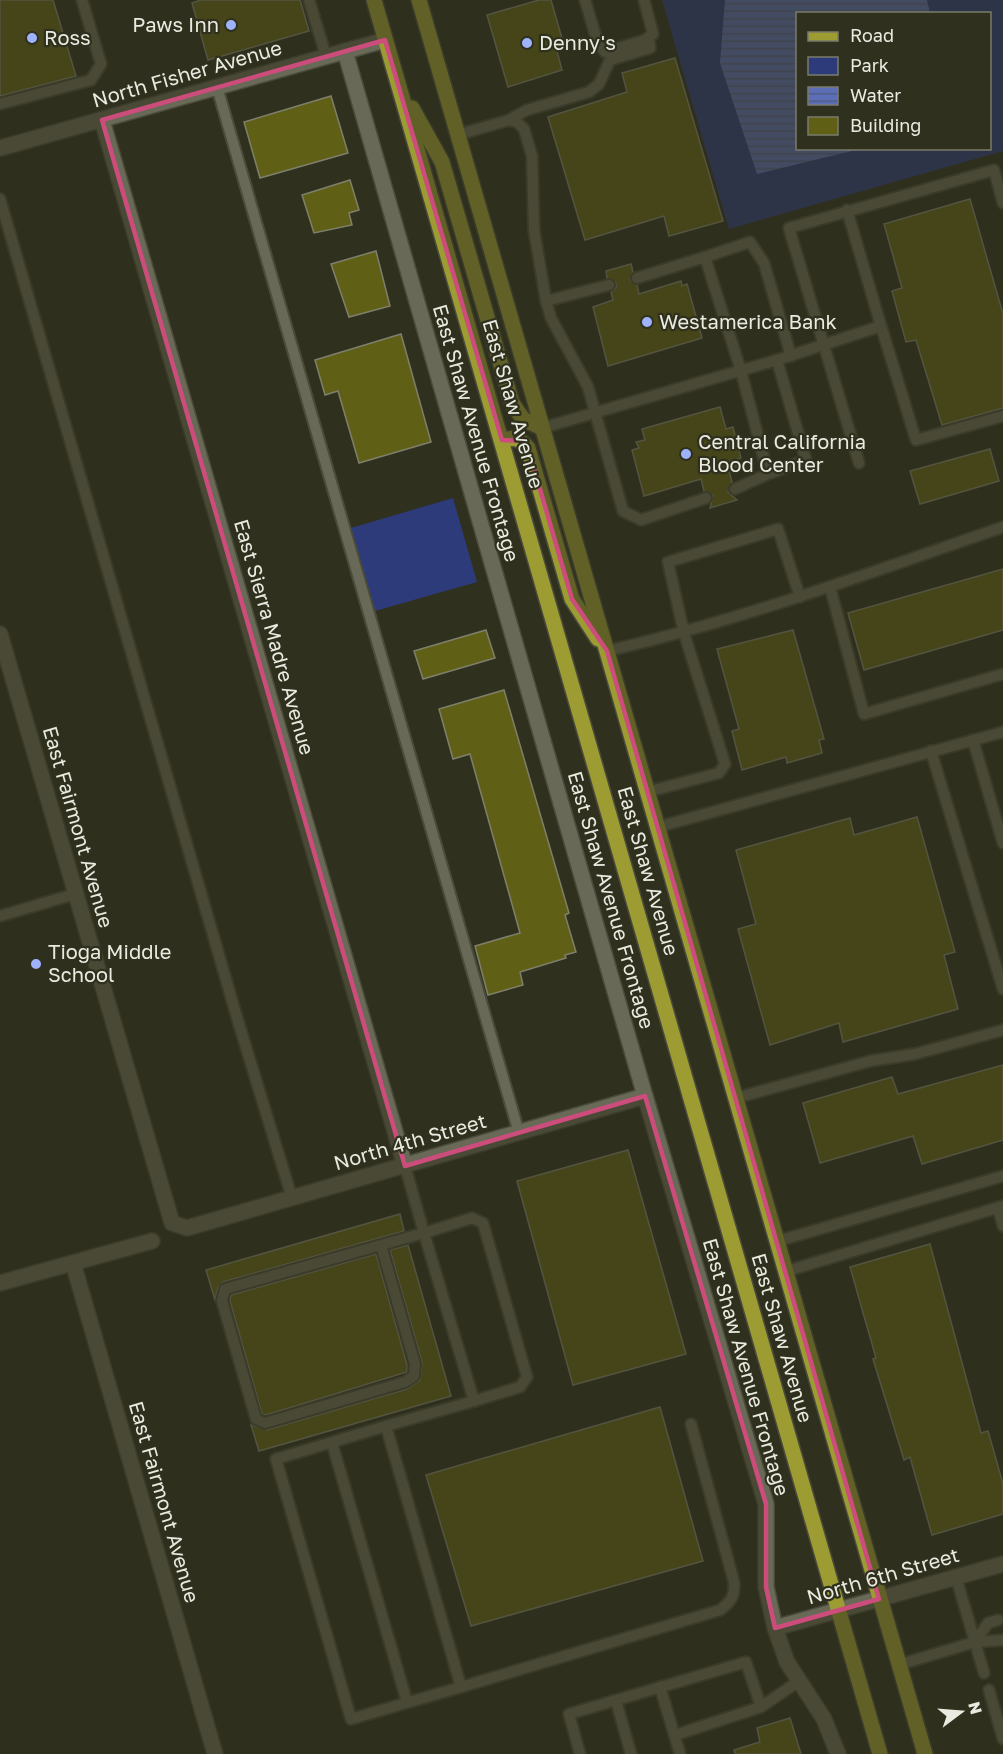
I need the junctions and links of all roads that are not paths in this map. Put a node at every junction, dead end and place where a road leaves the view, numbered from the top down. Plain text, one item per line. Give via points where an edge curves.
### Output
1 (82, 0) edge
2 (309, 0) edge
3 (374, 0) edge
4 (585, 0) edge
5 (644, 0) edge
6 (422, 1) edge
7 (649, 38) junction
8 (385, 40) junction
9 (345, 51) junction
10 (326, 56) junction
11 (399, 85) junction
12 (217, 87) junction
13 (0, 105) edge
14 (102, 120) junction
15 (509, 120) junction
16 (458, 135) junction
17 (0, 148) edge
18 (0, 199) edge
19 (1003, 203) edge
20 (847, 210) junction
21 (705, 257) junction
22 (637, 278) dead end
23 (609, 285) dead end
24 (546, 301) junction
25 (881, 326) junction
26 (824, 345) junction
27 (791, 356) junction
28 (777, 360) junction
29 (741, 371) junction
30 (595, 412) junction
31 (1003, 416) edge
32 (542, 428) junction
33 (502, 440) junction
34 (859, 463) dead end
35 (768, 474) junction
36 (735, 489) dead end
37 (706, 498) dead end
38 (1003, 527) edge
39 (830, 587) junction
40 (800, 597) junction
41 (684, 633) junction
42 (0, 634) edge
43 (607, 651) junction
44 (1003, 674) edge
45 (1003, 732) edge
46 (973, 740) junction
47 (931, 751) junction
48 (647, 792) junction
49 (658, 827) junction
50 (1003, 843) edge
51 (75, 894) junction
52 (0, 916) edge
53 (1002, 990) edge
54 (1003, 1030) edge
55 (645, 1096) junction
56 (736, 1098) junction
57 (519, 1133) junction
58 (405, 1166) junction
59 (1003, 1176) edge
60 (292, 1198) junction
61 (1000, 1207) edge
62 (1003, 1226) edge
63 (187, 1228) joint
64 (424, 1233) junction
65 (152, 1241) dead end
66 (778, 1241) junction
67 (381, 1245) junction
68 (73, 1263) junction
69 (787, 1271) junction
70 (0, 1283) edge
71 (474, 1401) junction
72 (690, 1424) dead end
73 (386, 1426) junction
74 (332, 1443) junction
75 (1003, 1564) edge
76 (956, 1577) junction
77 (879, 1599) junction
78 (838, 1610) junction
79 (998, 1620) dead end
80 (775, 1628) junction
81 (1003, 1640) edge
82 (975, 1642) junction
83 (898, 1665) junction
84 (984, 1673) dead end
85 (799, 1681) junction
86 (461, 1687) junction
87 (660, 1687) junction
88 (989, 1690) dead end
89 (616, 1701) junction
90 (407, 1702) junction
91 (761, 1707) junction
92 (675, 1735) junction
93 (1003, 1739) edge
94 (215, 1754) edge
95 (580, 1754) edge
96 (632, 1754) edge
97 (680, 1754) edge
98 (838, 1754) edge
99 (880, 1754) edge
100 (925, 1754) edge

1 - 13 lane via 101,64 91,80
2 - 10 lane
3 - 8 main road, East Shaw Avenue
4 - 7 lane via 598,44 605,52
5 - 7 lane via 653,34
6 - 16 main road, East Shaw Avenue
7 - 15 lane via 650,48 610,60 599,84 589,92 527,110
8 - 9 street, North Fisher Avenue
8 - 11 main road, East Shaw Avenue
9 - 10 street, North Fisher Avenue
9 - 55 street, East Shaw Avenue Frontage
10 - 12 street, North Fisher Avenue
11 - 32 main road via 442,162 512,403 523,419
11 - 33 main road, East Shaw Avenue
12 - 14 street, North Fisher Avenue
12 - 57 lane
14 - 17 street, North Fisher Avenue
14 - 58 street, East Sierra Madre Avenue
15 - 16 lane
15 - 24 lane via 524,129 532,156 534,230
16 - 32 main road, East Shaw Avenue
18 - 60 lane
19 - 20 lane via 994,170
20 - 25 lane
20 - 26 lane via 789,228
21 - 22 lane
21 - 27 lane via 750,242 764,263
21 - 29 lane
23 - 24 lane
24 - 30 lane via 588,387
25 - 26 lane
25 - 31 lane via 916,440
26 - 27 lane
26 - 34 lane
27 - 28 lane
28 - 29 lane
28 - 35 lane via 806,460
29 - 30 lane
29 - 35 lane
30 - 32 lane
30 - 37 lane via 623,511 641,520
32 - 43 main road, East Shaw Avenue
33 - 43 main road via 522,441 528,448 572,599
33 - 78 main road, East Shaw Avenue
35 - 36 lane
38 - 39 lane
39 - 40 lane
39 - 44 lane via 864,714
40 - 41 lane
40 - 41 lane via 778,529 668,562
41 - 43 lane
41 - 48 lane via 724,764 719,772
42 - 51 street, East Fairmont Avenue
43 - 48 main road, East Shaw Avenue
45 - 46 lane
46 - 47 lane
46 - 50 lane
47 - 49 lane
47 - 53 lane
48 - 49 main road, East Shaw Avenue
49 - 56 main road, East Shaw Avenue
51 - 52 lane
51 - 63 street, East Fairmont Avenue via 168,1215 172,1223
54 - 56 lane via 915,1054 870,1060
55 - 57 street, North 4th Street
55 - 80 street, East Shaw Avenue Frontage via 766,1504 766,1587
56 - 66 main road, East Shaw Avenue
57 - 58 street, North 4th Street
58 - 60 street, North 4th Street
58 - 64 lane
59 - 66 lane
60 - 63 street, North 4th Street
61 - 62 lane
61 - 69 lane
64 - 67 lane
64 - 71 lane
64 - 71 lane via 472,1218 483,1223 527,1377 520,1387
65 - 68 street
66 - 69 main road, East Shaw Avenue
67 - 67 lane via 415,1364 414,1376 405,1383 265,1423 256,1419 222,1301 225,1289
68 - 70 street
68 - 94 street, East Fairmont Avenue
69 - 77 main road, East Shaw Avenue
71 - 73 lane
72 - 86 lane via 734,1582 735,1594 729,1604 720,1610
73 - 74 lane
73 - 86 lane
74 - 90 lane
74 - 90 lane via 276,1459 351,1719
75 - 76 street, North 6th Street
76 - 77 street, North 6th Street
76 - 82 lane
77 - 78 street, North 6th Street
77 - 83 main road, East Shaw Avenue
78 - 80 street, North 6th Street
78 - 99 main road, East Shaw Avenue
79 - 82 lane via 988,1623
80 - 85 street, East Shaw Avenue Frontage via 787,1662
81 - 82 lane
82 - 83 lane
82 - 84 lane
83 - 100 main road, East Shaw Avenue
85 - 91 lane
85 - 98 street, East Shaw Avenue Frontage via 824,1719
86 - 90 lane
87 - 89 lane
87 - 91 lane via 746,1662
87 - 92 lane
88 - 93 lane
89 - 95 lane via 569,1714
89 - 96 lane
91 - 92 lane
92 - 97 lane

